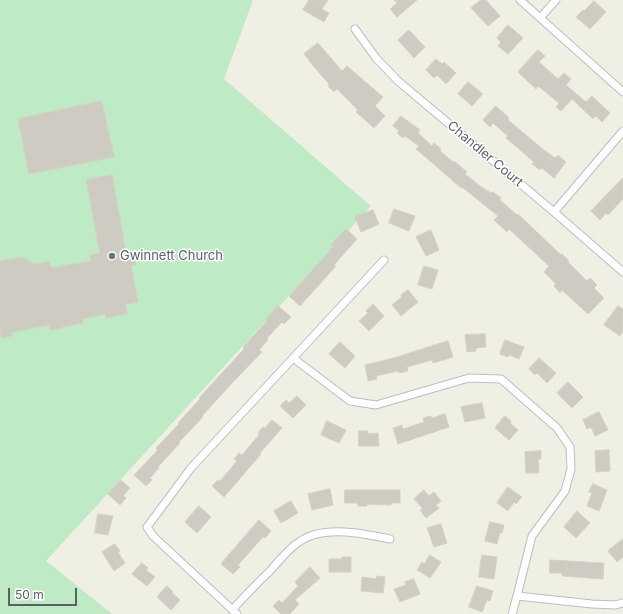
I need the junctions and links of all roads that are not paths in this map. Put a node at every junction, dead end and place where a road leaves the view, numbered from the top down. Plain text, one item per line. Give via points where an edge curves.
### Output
1 (520, 0) edge
2 (556, 0) edge
3 (540, 18) junction
4 (355, 29) dead end
5 (623, 92) edge
6 (623, 131) edge
7 (554, 212) junction
8 (384, 260) dead end
9 (623, 272) edge
10 (293, 358) junction
11 (390, 539) dead end
12 (517, 596) junction
13 (623, 604) edge
14 (235, 612) edge
15 (512, 614) edge

1 - 3 street
2 - 3 street
3 - 5 street
4 - 7 street, Chandler Court via 376,58 398,81
6 - 7 street
7 - 9 street, Chandler Court
8 - 10 street
10 - 12 street via 350,401 376,405 469,378 501,379 557,428 570,448 571,469 565,491 532,536
10 - 14 street via 191,468 147,527 153,536
11 - 14 street via 344,532 312,535 293,546
12 - 13 street via 592,604
12 - 15 street

